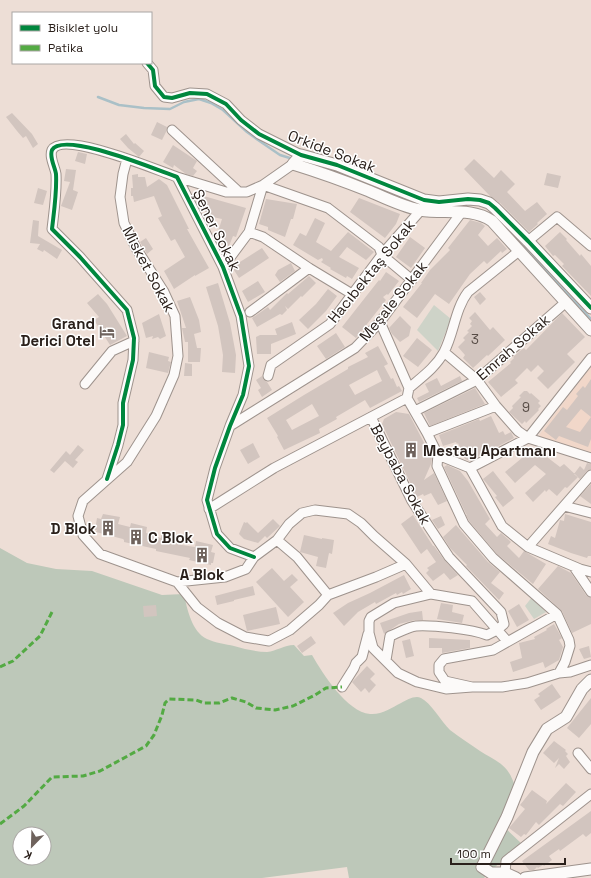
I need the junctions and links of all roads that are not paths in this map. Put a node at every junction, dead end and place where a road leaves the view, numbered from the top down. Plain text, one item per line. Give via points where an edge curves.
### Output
1 (148, 64) edge
2 (172, 130) dead end
3 (301, 155) junction
4 (127, 159) junction
5 (293, 164) junction
6 (177, 177) junction
7 (263, 185) junction
8 (239, 192) junction
9 (421, 210) junction
10 (461, 213) junction
11 (249, 232) junction
12 (528, 241) junction
13 (591, 246) edge
14 (519, 251) junction
15 (382, 254) junction
16 (223, 267) junction
17 (309, 268) junction
18 (412, 280) junction
19 (352, 294) junction
20 (566, 302) junction
21 (591, 308) edge
22 (250, 312) dead end
23 (380, 322) junction
24 (591, 330) edge
25 (134, 341) junction
26 (444, 352) junction
27 (591, 358) edge
28 (268, 376) dead end
29 (477, 380) junction
30 (86, 384) dead end
31 (409, 388) junction
32 (407, 398) junction
33 (496, 406) junction
34 (415, 411) junction
35 (371, 417) junction
36 (230, 426) junction
37 (427, 433) junction
38 (528, 438) junction
39 (438, 456) junction
40 (591, 458) edge
41 (470, 468) junction
42 (591, 475) edge
43 (107, 479) junction
44 (564, 506) junction
45 (209, 509) junction
46 (591, 513) edge
47 (277, 540) junction
48 (528, 547) junction
49 (254, 557) junction
50 (406, 564) junction
51 (574, 567) junction
52 (591, 572) edge
53 (177, 582) junction
54 (591, 592) edge
55 (431, 594) junction
56 (328, 595) junction
57 (557, 614) junction
58 (497, 630) junction
59 (369, 633) junction
60 (507, 641) junction
61 (386, 660) junction
62 (591, 665) edge
63 (559, 673) junction
64 (591, 680) edge
65 (342, 687) dead end
66 (472, 687) junction
67 (578, 753) dead end
68 (591, 769) edge
69 (591, 794) edge
70 (591, 869) edge
71 (504, 874) junction
72 (516, 878) edge
73 (525, 878) edge

1 - 3 street, Orkide Sokak via 153,70 155,86 164,97 172,98 190,92 207,94 226,104 259,134
2 - 8 street
3 - 5 street
3 - 12 street, Orkide Sokak via 337,165 424,200 439,202 468,199 489,203
4 - 6 street, Şener Sokak
4 - 25 street, Şener Sokak via 99,149 75,145 55,147 51,154 56,184 52,229 127,310
4 - 43 street, Misket Sokak via 120,197 124,223 175,316 178,356 174,375 156,416 127,462
5 - 7 street
5 - 9 street, Orkide Sokak via 331,176 406,207
6 - 8 street via 226,192
6 - 16 street, Şener Sokak
7 - 8 street via 247,192
7 - 11 street
7 - 15 street via 328,208 378,247
9 - 10 street, Orkide Sokak
9 - 15 street, Hacıbektaş Sokak
10 - 14 street, Orkide Sokak via 486,217
10 - 18 street, Meşale Sokak
11 - 16 street
11 - 17 street via 263,237
12 - 13 street via 558,217
12 - 21 street, Orkide Sokak
14 - 20 street, Orkide Sokak
14 - 26 street via 468,292 462,300
15 - 18 street
15 - 19 street, Hacıbektaş Sokak
16 - 36 street, Şener Sokak via 241,316 249,366 242,395
17 - 19 street
17 - 22 street
18 - 23 street, Meşale Sokak
19 - 28 street, Hacıbektaş Sokak via 330,324 271,365
20 - 24 street, Orkide Sokak
20 - 29 street, Emrah Sokak
23 - 31 street
23 - 36 street, Meşale Sokak via 355,348
25 - 30 street via 112,351
25 - 43 street via 133,360 123,404 123,425
26 - 29 street
26 - 31 street via 434,366
27 - 38 street
29 - 33 street
29 - 34 street, Emrah Sokak
31 - 32 street
32 - 34 street
32 - 35 street
33 - 37 street
33 - 38 street via 518,431
34 - 37 street
35 - 45 street via 274,468
35 - 58 street, Beybaba Sokak via 412,501 449,557 501,612 504,624
36 - 45 street, Şener Sokak via 215,468 207,500
37 - 39 street
38 - 40 street
38 - 41 street
39 - 41 street
39 - 57 street via 437,466 464,524 493,558
41 - 48 street via 502,526
42 - 44 street
43 - 53 street, Misket Sokak via 83,501 78,516 83,535 100,554
44 - 46 street
44 - 48 street
45 - 49 street, Şener Sokak via 217,534 230,548
47 - 49 street
47 - 50 street via 288,524 302,513 315,510 348,514 361,522
47 - 56 street via 296,557
48 - 51 street
49 - 53 street via 246,569 225,577
50 - 55 street
50 - 56 street
51 - 52 street
51 - 54 street
53 - 56 street via 197,607 218,622 245,637 268,641 290,630
55 - 58 street via 472,601
55 - 59 street via 394,603 371,616
57 - 60 street
57 - 63 street via 570,646 566,662
58 - 60 street
58 - 61 street via 487,635 458,629 415,626 390,636
59 - 61 street via 373,648
59 - 65 street via 362,657
60 - 66 street via 493,650 444,659 439,665 439,672 445,680
61 - 66 street via 398,673 417,682 446,689
62 - 63 street
63 - 66 street via 527,683 502,687
64 - 71 street via 566,717 547,729 533,752 507,817 482,867 491,873
67 - 68 street
69 - 71 street via 506,861
70 - 73 street
71 - 72 street

